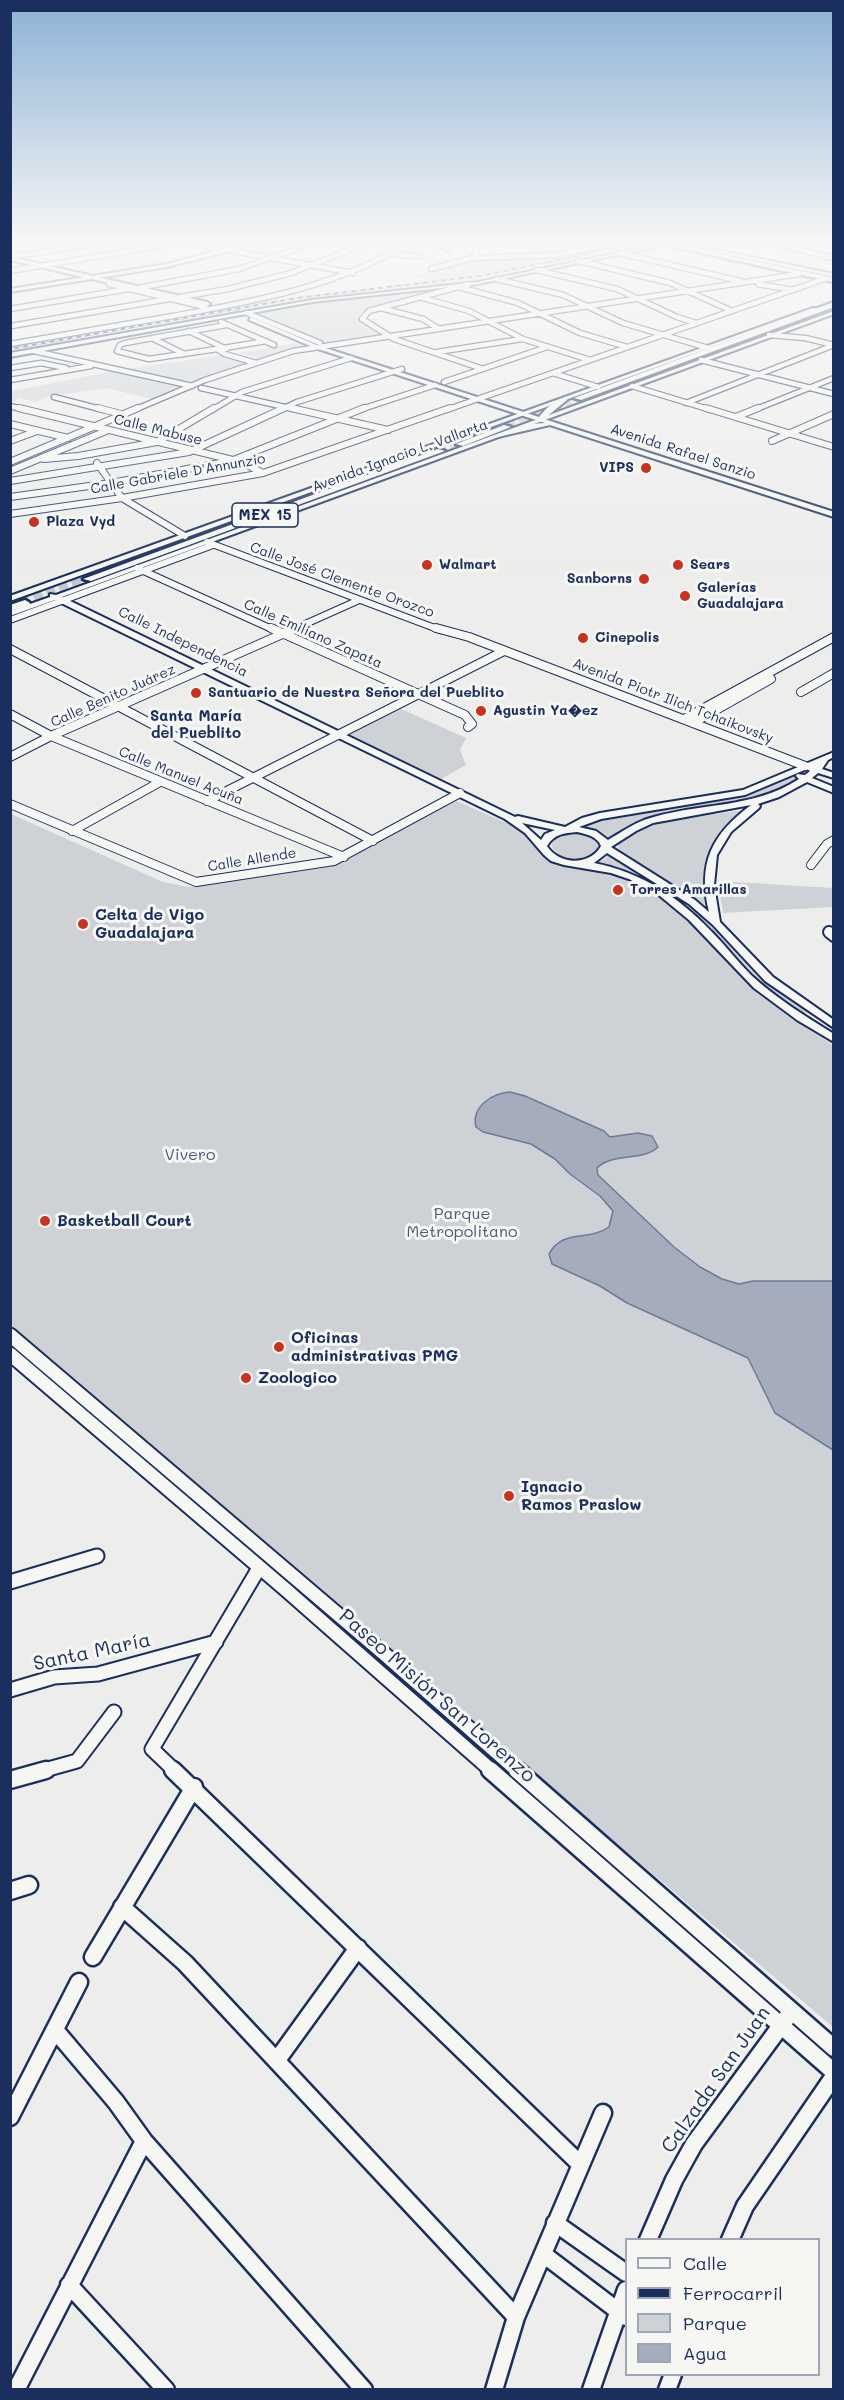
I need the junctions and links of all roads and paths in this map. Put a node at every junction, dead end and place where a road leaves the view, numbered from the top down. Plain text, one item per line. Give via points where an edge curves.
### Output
1 (28, 352) edge
2 (39, 352) edge
3 (118, 352) edge
4 (180, 352) edge
5 (198, 352) edge
6 (222, 352) edge
7 (231, 352) edge
8 (290, 352) edge
9 (309, 352) edge
10 (337, 352) edge
11 (349, 352) edge
12 (438, 352) edge
13 (533, 352) edge
14 (565, 352) edge
15 (613, 352) edge
16 (696, 352) edge
17 (712, 352) edge
18 (712, 352) edge
19 (723, 352) edge
20 (814, 352) edge
21 (432, 353) joint
22 (184, 354) junction
23 (10, 355) edge
24 (351, 358) junction
25 (676, 359) junction
26 (591, 360) junction
27 (701, 360) junction
28 (263, 363) junction
29 (94, 364) junction
30 (10, 368) edge
31 (71, 369) junction
32 (402, 369) junction
33 (483, 369) junction
34 (393, 371) junction
35 (553, 373) junction
36 (758, 375) junction
37 (834, 378) edge
38 (10, 380) edge
39 (444, 382) junction
40 (633, 382) junction
41 (435, 385) junction
42 (192, 386) junction
43 (598, 387) junction
44 (201, 388) junction
45 (809, 388) junction
46 (834, 394) edge
47 (235, 396) junction
48 (486, 396) junction
49 (54, 397) dead end
50 (574, 398) junction
51 (477, 399) junction
52 (592, 401) junction
53 (685, 403) junction
54 (10, 406) edge
55 (285, 407) junction
56 (562, 412) junction
57 (529, 414) junction
58 (834, 414) edge
59 (124, 415) junction
60 (138, 416) dead end
61 (544, 417) junction
62 (736, 417) junction
63 (336, 418) junction
64 (10, 424) edge
65 (118, 425) dead end
66 (566, 425) junction
67 (96, 427) junction
68 (508, 427) junction
69 (37, 430) junction
70 (108, 430) junction
71 (388, 430) junction
72 (789, 434) junction
73 (68, 438) junction
74 (491, 438) junction
75 (10, 441) edge
76 (772, 441) dead end
77 (157, 442) junction
78 (455, 444) junction
79 (834, 447) edge
80 (440, 450) junction
81 (195, 451) junction
82 (91, 454) junction
83 (39, 459) junction
84 (233, 460) junction
85 (10, 462) edge
86 (101, 468) junction
87 (10, 471) edge
88 (263, 473) junction
89 (22, 479) junction
90 (10, 481) edge
91 (111, 483) junction
92 (28, 489) dead end
93 (10, 497) edge
94 (122, 498) junction
95 (298, 503) junction
96 (834, 508) edge
97 (268, 511) junction
98 (10, 514) edge
99 (834, 515) edge
100 (238, 517) junction
101 (233, 532) junction
102 (185, 536) junction
103 (220, 537) junction
104 (210, 544) junction
105 (140, 569) junction
106 (88, 578) junction
107 (39, 589) junction
108 (60, 599) junction
109 (359, 600) junction
110 (16, 604) edge
111 (10, 614) edge
112 (10, 620) edge
113 (283, 633) junction
114 (834, 637) edge
115 (469, 638) junction
116 (834, 645) edge
117 (10, 649) edge
118 (504, 651) junction
119 (204, 669) junction
120 (834, 674) edge
121 (801, 692) dead end
122 (418, 694) junction
123 (119, 706) junction
124 (10, 714) edge
125 (684, 719) junction
126 (693, 723) junction
127 (468, 727) dead end
128 (339, 734) junction
129 (51, 736) junction
130 (834, 754) edge
131 (10, 757) edge
132 (824, 760) junction
133 (805, 766) junction
134 (817, 770) junction
135 (790, 772) junction
136 (834, 776) edge
137 (253, 777) junction
138 (806, 779) junction
139 (160, 782) junction
140 (834, 790) edge
141 (460, 793) junction
142 (207, 801) junction
143 (762, 802) junction
144 (10, 804) edge
145 (508, 817) junction
146 (565, 829) junction
147 (72, 831) junction
148 (834, 840) edge
149 (373, 841) junction
150 (542, 846) junction
151 (606, 847) junction
152 (344, 857) junction
153 (576, 863) junction
154 (811, 865) dead end
155 (716, 922) junction
156 (814, 1014) junction
157 (803, 1019) junction
158 (834, 1025) edge
159 (834, 1039) edge
160 (10, 1335) edge
161 (10, 1354) edge
162 (97, 1556) dead end
163 (259, 1568) junction
164 (10, 1582) edge
165 (216, 1642) junction
166 (10, 1690) edge
167 (114, 1712) dead end
168 (10, 1780) edge
169 (194, 1787) junction
170 (29, 1885) dead end
171 (10, 1891) edge
172 (122, 1907) junction
173 (358, 1948) junction
174 (93, 1957) dead end
175 (79, 1982) dead end
176 (791, 2012) junction
177 (781, 2026) junction
178 (55, 2030) junction
179 (834, 2048) edge
180 (276, 2060) junction
181 (834, 2074) edge
182 (603, 2113) dead end
183 (10, 2117) edge
184 (144, 2141) junction
185 (580, 2164) junction
186 (555, 2223) junction
187 (649, 2238) edge
188 (731, 2238) edge
189 (543, 2254) junction
190 (625, 2272) edge
191 (69, 2285) junction
192 (623, 2314) edge
193 (516, 2317) junction
194 (16, 2390) edge
195 (166, 2390) edge
196 (364, 2390) edge
197 (494, 2390) edge
198 (591, 2390) edge

1 - 23 street
2 - 29 street
3 - 22 street via 149,359
4 - 22 street
5 - 22 street
6 - 28 street
7 - 28 street
8 - 28 street
9 - 28 street
10 - 24 main road
11 - 32 main road
12 - 21 street
13 - 33 street
14 - 26 street
15 - 26 street, Calle Gabriele D'Annunzio
16 - 25 street, Avenida Ignacio L. Vallarta
17 - 40 main road, Avenida Ignacio L. Vallarta
18 - 50 main road, Avenida Ignacio L. Vallarta
19 - 27 street, Avenida Ignacio L. Vallarta
20 - 36 street
21 - 33 street
24 - 34 main road
24 - 47 street
25 - 40 main road
25 - 43 street, Avenida Ignacio L. Vallarta
26 - 35 street, Calle Gabriele D'Annunzio
27 - 36 street
27 - 40 street, Avenida Ignacio L. Vallarta
28 - 42 street
28 - 44 street
29 - 31 street
29 - 42 street
30 - 31 street via 40,363
31 - 38 street
32 - 34 street
32 - 39 main road
33 - 39 street
34 - 41 main road
34 - 55 street
35 - 43 street
35 - 48 street, Calle Gabriele D'Annunzio
36 - 45 street
36 - 53 street
37 - 45 street
39 - 48 main road
40 - 50 main road, Avenida Ignacio L. Vallarta
40 - 52 street, Avenida Ignacio L. Vallarta
40 - 53 street
41 - 51 main road
41 - 63 street
42 - 59 street
43 - 50 street, Avenida Ignacio L. Vallarta
44 - 47 street
44 - 60 street
45 - 46 street
45 - 62 street
47 - 55 street
47 - 77 street
48 - 51 street, Calle Gabriele D'Annunzio
48 - 57 main road
49 - 59 street
50 - 52 street via 569,401
50 - 57 street, Avenida Ignacio L. Vallarta
50 - 61 main road
51 - 57 main road
51 - 71 street, Calle Gabriele D'Annunzio
52 - 56 street, Avenida Ignacio L. Vallarta
53 - 62 street
54 - 67 street, Calle Mabuse
55 - 63 street
55 - 81 street
56 - 61 street, Avenida Ignacio L. Vallarta
56 - 66 main road via 559,416
57 - 61 main road, Avenida Rafael Sanzio
57 - 68 main road
57 - 78 street, Avenida Ignacio L. Vallarta
58 - 72 street
59 - 67 street
61 - 66 main road, Avenida Rafael Sanzio
61 - 68 street, Avenida Ignacio L. Vallarta
62 - 72 street
63 - 71 street
63 - 84 street
64 - 69 street
65 - 70 street
66 - 74 main road via 531,426
66 - 96 main road, Avenida Rafael Sanzio
66 - 99 main road, Avenida Rafael Sanzio
67 - 70 street, Calle Mabuse
67 - 73 street
68 - 74 street, Avenida Ignacio L. Vallarta
68 - 78 main road, Avenida Ignacio L. Vallarta
69 - 73 street
69 - 75 street
70 - 77 street, Calle Mabuse
70 - 83 street
71 - 88 street, Calle Gabriele D'Annunzio
72 - 76 street
72 - 79 street
73 - 85 street
74 - 78 street, Avenida Ignacio L. Vallarta
77 - 81 street, Calle Mabuse
77 - 82 street
78 - 80 street, Avenida Ignacio L. Vallarta
78 - 80 street, Avenida Ignacio L. Vallarta
80 - 95 main road, Avenida Ignacio L. Vallarta / MEX 15
80 - 97 main road, Avenida Ignacio L. Vallarta / MEX 15
80 - 100 street, Avenida Ignacio L. Vallarta
80 - 101 street, Avenida Ignacio L. Vallarta
81 - 84 street, Calle Mabuse
81 - 86 street
82 - 83 street
82 - 86 street
83 - 87 street
84 - 88 street, Calle Mabuse
84 - 91 street
86 - 89 street
86 - 91 street
88 - 94 street, Calle Gabriele D'Annunzio
89 - 90 street
89 - 92 street
91 - 93 street
91 - 94 street
94 - 98 street, Calle Gabriele D'Annunzio
94 - 102 street
95 - 101 main road
95 - 106 main road, Avenida Ignacio L. Vallarta / MEX 15
97 - 100 main road
97 - 106 main road, Avenida Ignacio L. Vallarta / MEX 15
100 - 102 street, Avenida Ignacio L. Vallarta
101 - 103 street, Avenida Ignacio L. Vallarta
102 - 106 street, Avenida Ignacio L. Vallarta
103 - 104 street, Avenida Ignacio L. Vallarta
103 - 115 street, Calle José Clemente Orozco via 219,542 268,563 459,631
104 - 105 street, Avenida Ignacio L. Vallarta
104 - 109 street, Calle José Clemente Orozco
105 - 106 street, Avenida Ignacio L. Vallarta
105 - 108 street
105 - 113 street, Calle Emiliano Zapata
106 - 107 street, Avenida Ignacio L. Vallarta
106 - 108 street, Avenida Ignacio L. Vallarta
107 - 108 street, Calle Independencia
107 - 110 street, Avenida Ignacio L. Vallarta
108 - 110 street, Avenida Ignacio L. Vallarta
108 - 112 street
108 - 119 street, Calle Independencia
109 - 113 street, Calle Benito Juárez
109 - 115 street, Calle José Clemente Orozco
110 - 111 street, Avenida Ignacio L. Vallarta
113 - 119 street, Calle Benito Juárez
113 - 122 street, Calle Emiliano Zapata
114 - 125 street
115 - 118 street, Calle José Clemente Orozco
116 - 126 street
117 - 123 street
118 - 122 street
118 - 125 street, Avenida Piotr Ilich Tchaikovsky
119 - 123 street, Calle Benito Juárez
119 - 128 street, Calle Independencia
120 - 121 street
122 - 127 street, Calle Emiliano Zapata via 465,715 472,724
122 - 128 street
123 - 129 street, Calle Benito Juárez
123 - 137 street
124 - 129 street, Calle Manuel Acuña
125 - 126 street, Avenida Piotr Ilich Tchaikovsky
126 - 133 street, Avenida Piotr Ilich Tchaikovsky
128 - 137 street
128 - 141 street, Calle Independencia
129 - 131 street, Calle Benito Juárez
129 - 139 street, Calle Manuel Acuña
130 - 132 street
132 - 133 street
132 - 134 street
133 - 134 street, Avenida Piotr Ilich Tchaikovsky
133 - 135 street
134 - 136 street, Avenida Piotr Ilich Tchaikovsky
134 - 138 street
135 - 138 street
135 - 146 street via 745,792 600,816
137 - 142 street
137 - 149 street
138 - 140 street
138 - 143 street
139 - 142 street, Calle Manuel Acuña
139 - 147 street
141 - 145 street, Calle Independencia
141 - 149 street, Calle Allende
142 - 152 street, Calle Manuel Acuña
143 - 151 street via 647,822
143 - 155 street via 729,827 712,854 708,885
144 - 147 street, Calle Allende
145 - 146 street, Calle Independencia
145 - 150 street, Calle Independencia
146 - 150 street via 548,836
146 - 151 street, Calle Independencia via 593,833
147 - 152 street, Calle Allende via 196,882
148 - 154 street
149 - 152 street, Calle Allende
150 - 153 street, Calle Independencia via 557,860
151 - 153 street via 596,859
151 - 155 street via 692,902
153 - 157 street via 622,871 663,893 707,932 749,978
155 - 156 street via 768,979
156 - 157 street
156 - 158 street
157 - 159 street
160 - 176 street, Paseo Misión San Lorenzo via 381,1651
161 - 163 street, Paseo Misión San Lorenzo
162 - 164 street
163 - 165 street
163 - 177 street, Paseo Misión San Lorenzo
165 - 166 street, Santa María via 98,1674 54,1677
165 - 169 street via 153,1749
167 - 168 street via 77,1761
169 - 172 street
169 - 173 street
170 - 171 street
172 - 174 street
172 - 180 street via 185,1963
173 - 180 street
173 - 185 street
175 - 178 street
176 - 177 street, Calzada San Juan
176 - 179 street, Paseo Misión San Lorenzo
177 - 181 street, Paseo Misión San Lorenzo
177 - 187 street, Calzada San Juan via 694,2144
178 - 183 street
178 - 184 street
180 - 193 street
181 - 188 street via 745,2205
182 - 185 street
184 - 191 street
184 - 196 street
185 - 186 street
186 - 189 street
186 - 190 street
189 - 192 street
189 - 193 street
191 - 194 street
191 - 195 street
192 - 198 street
193 - 197 street

